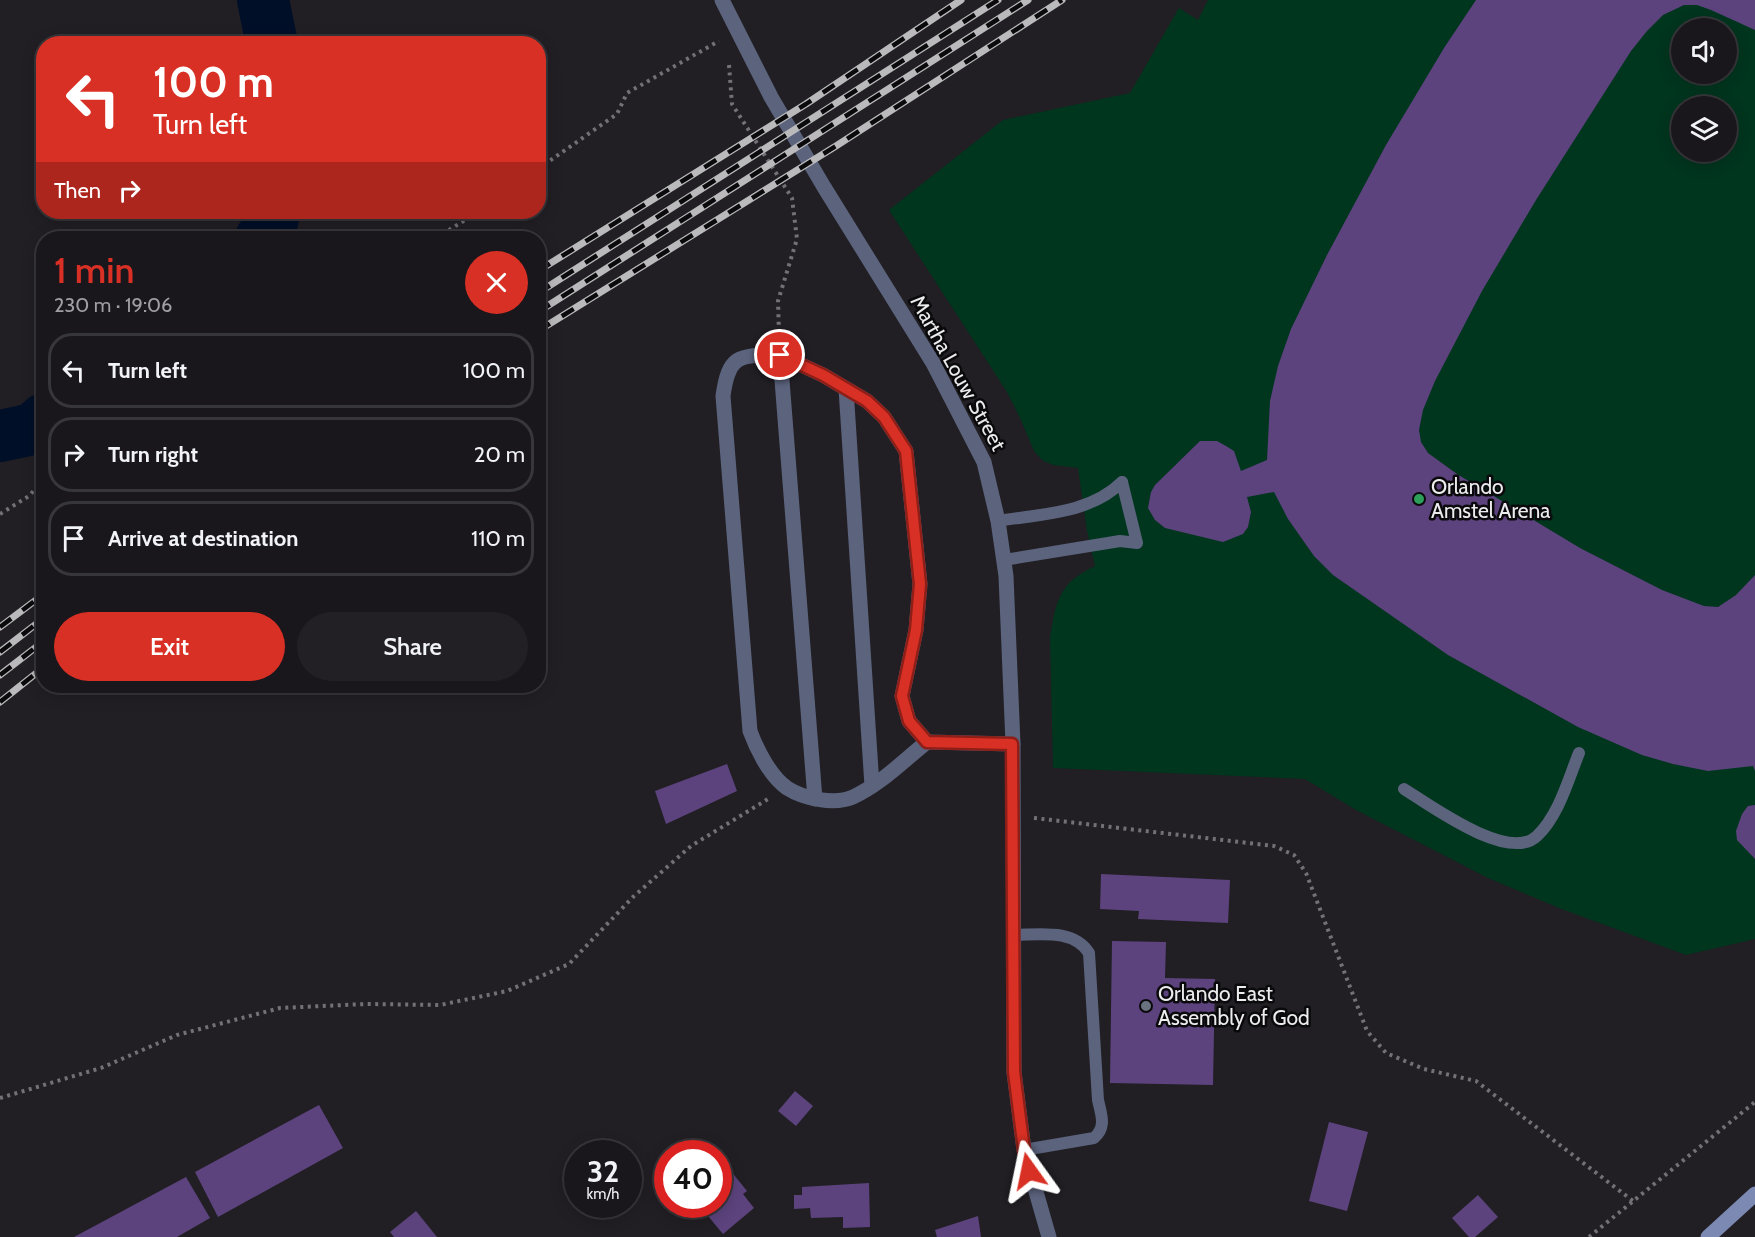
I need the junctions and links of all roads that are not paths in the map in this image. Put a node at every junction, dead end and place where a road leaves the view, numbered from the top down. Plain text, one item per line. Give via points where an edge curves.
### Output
1 (722, 0) edge
2 (780, 355) junction
3 (846, 389) junction
4 (998, 521) junction
5 (1004, 560) junction
6 (927, 742) junction
7 (1012, 744) junction
8 (1579, 753) dead end
9 (872, 786) junction
10 (1404, 789) dead end
11 (815, 799) junction
12 (1012, 935) junction
13 (1024, 1150) junction
14 (1755, 1194) edge
15 (1049, 1237) edge
16 (1708, 1237) edge

1 - 4 street, Martha Louw Street via 771,97 938,372 984,462
2 - 3 street
2 - 11 street
2 - 11 street via 747,356 734,362 725,379 723,396 750,731 758,753 787,788
3 - 6 street via 884,417 906,451 920,584 916,630 902,696 909,721
3 - 9 street
4 - 5 street, Martha Louw Street
4 - 5 lane via 1081,506 1099,500 1122,482 1137,543 1120,541
5 - 7 street, Martha Louw Street
6 - 7 street
6 - 9 street
7 - 12 street, Martha Louw Street
8 - 10 lane via 1555,811 1528,842 1512,844 1491,838
9 - 11 street via 835,802
12 - 13 street, Martha Louw Street via 1014,1072
12 - 13 lane via 1067,937 1077,940 1089,953 1102,1120 1094,1138
13 - 15 street, Martha Louw Street
14 - 16 main road

